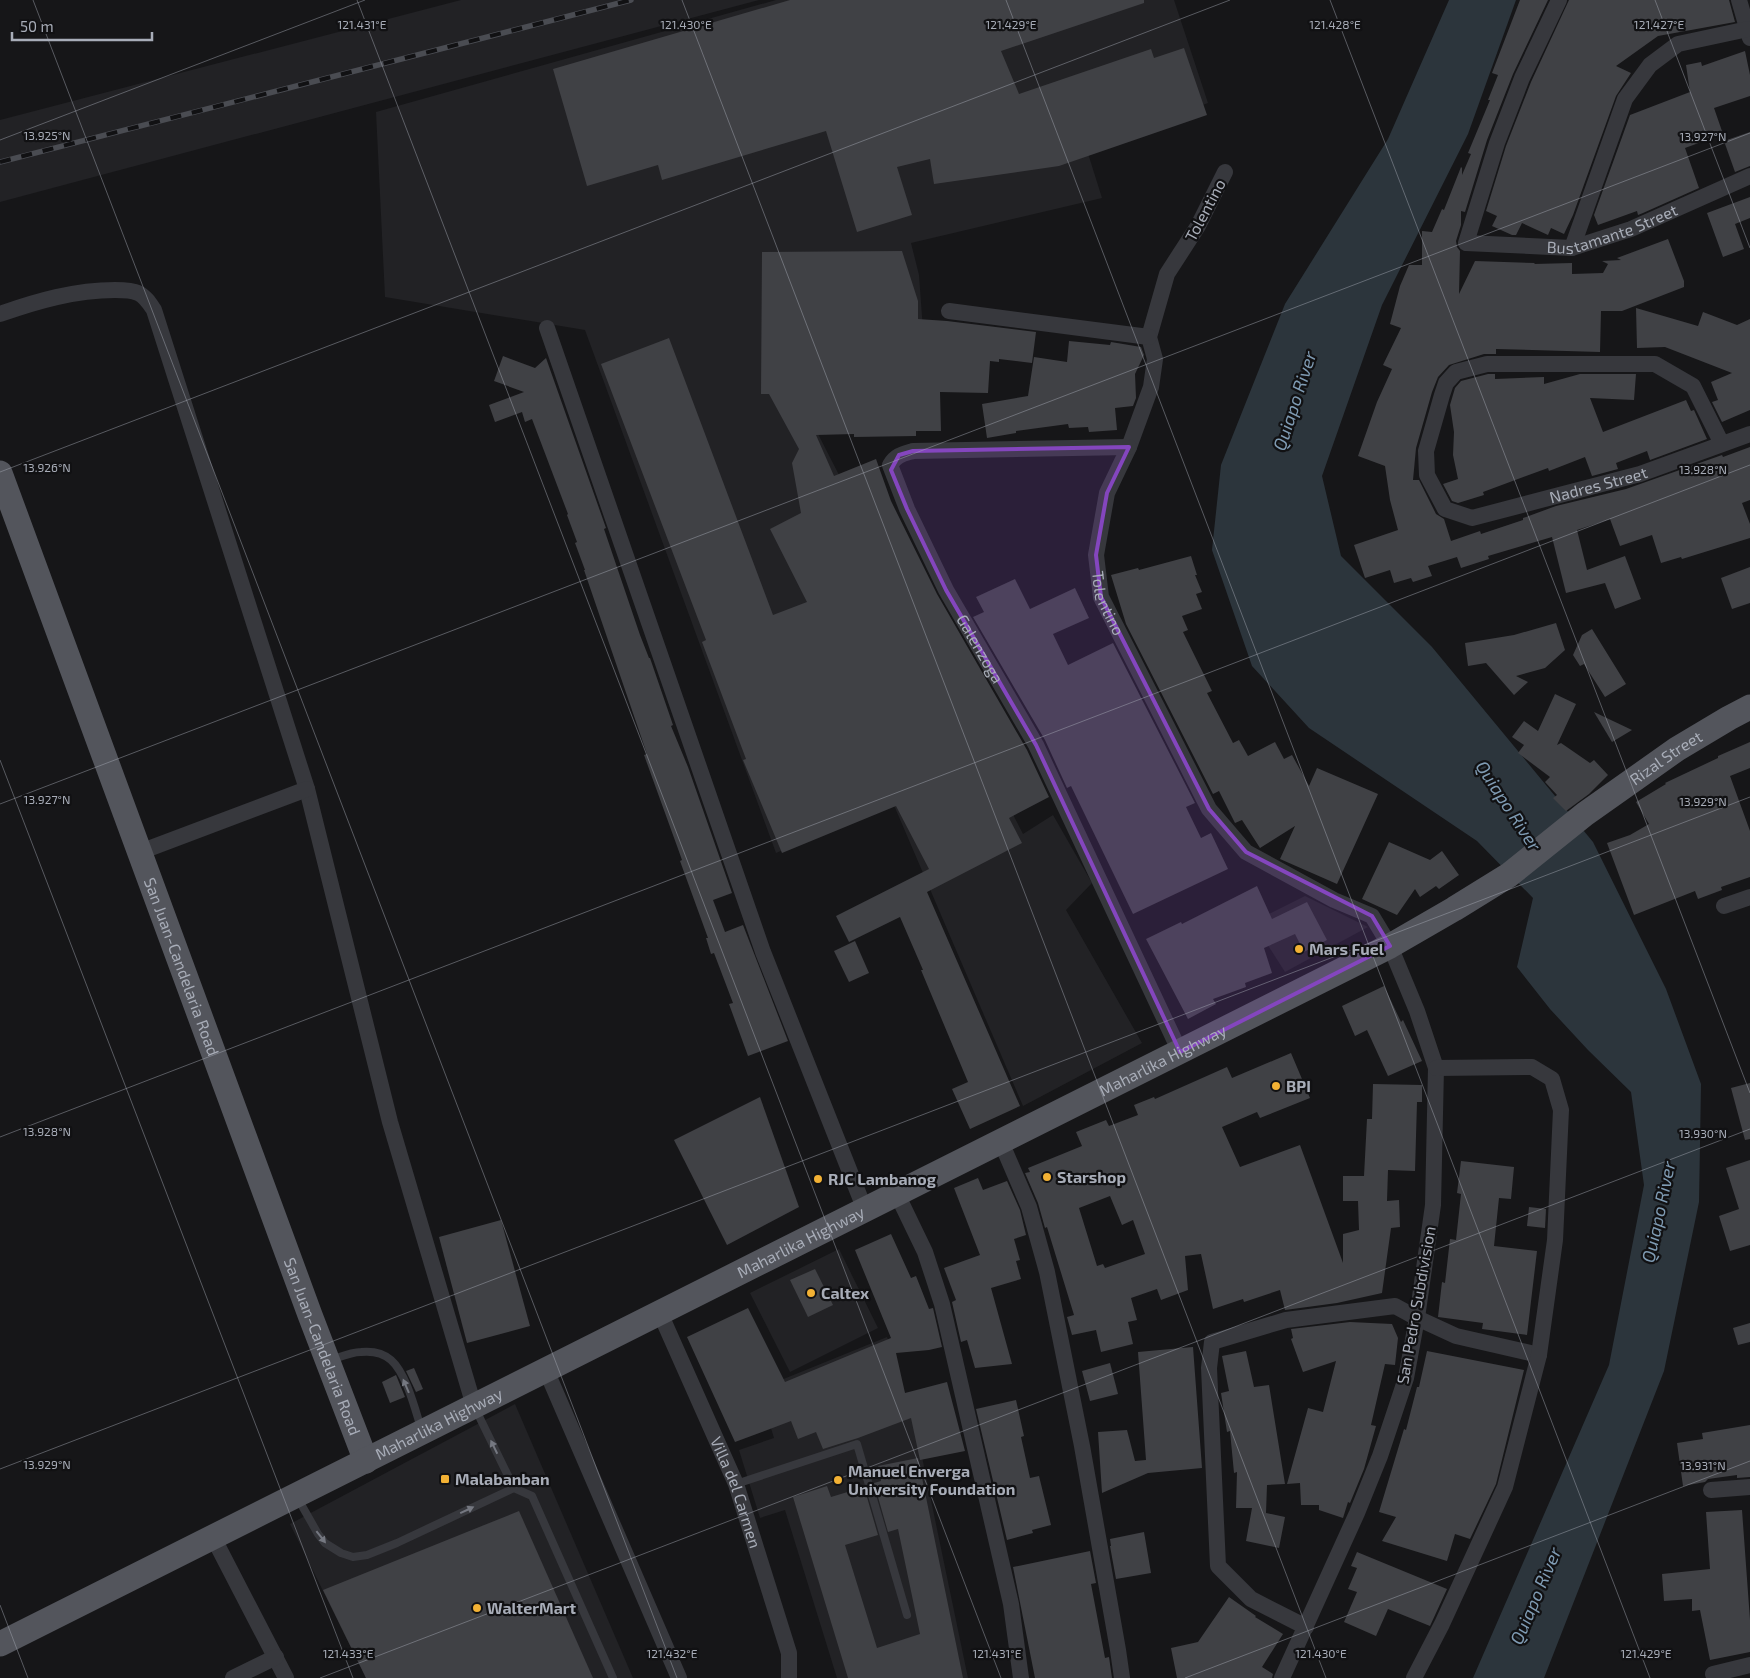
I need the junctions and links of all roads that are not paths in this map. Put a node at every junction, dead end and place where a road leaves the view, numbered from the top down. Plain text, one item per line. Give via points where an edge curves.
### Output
1 (1559, 0) edge
2 (1739, 0) edge
3 (1749, 33) edge
4 (1225, 172) dead end
5 (1750, 176) edge
6 (1572, 248) junction
7 (949, 311) dead end
8 (0, 314) edge
9 (546, 328) dead end
10 (1149, 338) junction
11 (1750, 434) edge
12 (1722, 444) junction
13 (1129, 447) junction
14 (0, 473) edge
15 (1750, 708) edge
16 (307, 789) junction
17 (1585, 814) joint
18 (140, 852) junction
19 (1750, 897) edge
20 (1724, 906) dead end
21 (1390, 946) junction
22 (1180, 1052) junction
23 (1436, 1068) junction
24 (1002, 1142) junction
25 (897, 1194) junction
26 (865, 1210) junction
27 (660, 1313) junction
28 (1417, 1318) junction
29 (1540, 1355) junction
30 (328, 1361) junction
31 (546, 1370) junction
32 (474, 1406) junction
33 (422, 1432) junction
34 (366, 1461) junction
35 (736, 1484) junction
36 (1750, 1487) edge
37 (514, 1488) junction
38 (1711, 1490) dead end
39 (296, 1496) junction
40 (213, 1537) junction
41 (907, 1615) dead end
42 (1306, 1627) junction
43 (0, 1644) edge
44 (276, 1657) junction
45 (1750, 1666) edge
46 (1713, 1674) dead end
47 (233, 1678) edge
48 (286, 1678) edge
49 (613, 1678) edge
50 (680, 1678) edge
51 (789, 1678) edge
52 (1022, 1678) edge
53 (1122, 1678) edge
54 (1282, 1678) edge
55 (1414, 1678) edge

1 - 6 street, Bustamante Street via 1522,78 1497,143 1466,243
2 - 3 street
3 - 6 street via 1678,44 1650,65 1625,100
4 - 10 street, Tolentino via 1198,226 1167,274
5 - 6 street, Bustamante Street via 1631,229
7 - 10 street
8 - 16 street via 33,302 102,290 137,293 154,310
9 - 26 street via 763,952
10 - 13 street, Tolentino via 1155,359 1151,387
11 - 12 street, Nadres Street
12 - 12 street, Nadres Street via 1640,474 1472,518 1445,509 1427,475 1426,451 1446,383 1456,372 1487,364 1656,364 1693,386
13 - 21 street, Tolentino via 1107,493 1096,555 1101,597 1209,809 1246,852 1334,900 1372,916
13 - 22 street, Galenzoga via 913,451 894,459 890,470 946,590 1036,745
14 - 18 main road, San Juan-Candelaria Road
15 - 17 main road, Rizal Street via 1677,749
16 - 18 street
16 - 32 street via 390,1122
17 - 21 main road, Maharlika Highway via 1509,875
18 - 30 main road, San Juan-Candelaria Road
19 - 20 street
21 - 22 main road, Maharlika Highway
21 - 23 street, San Pedro Subdivision
22 - 24 main road, Maharlika Highway
23 - 28 street, San Pedro Subdivision via 1433,1205
23 - 29 street via 1532,1067 1552,1079 1561,1120 1555,1240
24 - 25 main road, Maharlika Highway
24 - 53 street via 1029,1207 1047,1272 1082,1446
25 - 26 main road, Maharlika Highway
25 - 52 street via 925,1252 942,1304 1010,1604
26 - 27 main road, Maharlika Highway
27 - 31 main road, Maharlika Highway
27 - 35 street, Villa del Carmen
28 - 29 street via 1456,1336
28 - 42 street, San Pedro Subdivision via 1406,1378 1380,1456
28 - 42 street via 1395,1306 1286,1320 1212,1342 1209,1368 1218,1566 1251,1599
29 - 55 street via 1505,1487
33 -> 30 lane via 406,1385 391,1360 374,1352 359,1352
30 - 34 main road, San Juan-Candelaria Road
31 - 32 main road, Maharlika Highway
31 - 50 street
32 - 33 main road, Maharlika Highway
37 -> 32 lane
33 - 34 main road, Maharlika Highway
34 - 39 main road, Maharlika Highway
35 - 41 lane via 857,1444
35 - 51 street, Villa del Carmen via 789,1653
36 - 38 street
39 -> 37 lane via 325,1543 352,1557 397,1544
37 - 49 lane via 532,1496
39 - 40 main road, Maharlika Highway
40 - 43 main road, Maharlika Highway
40 - 44 street
42 - 54 street, San Pedro Subdivision
44 - 47 street
44 - 48 street
45 - 46 street

